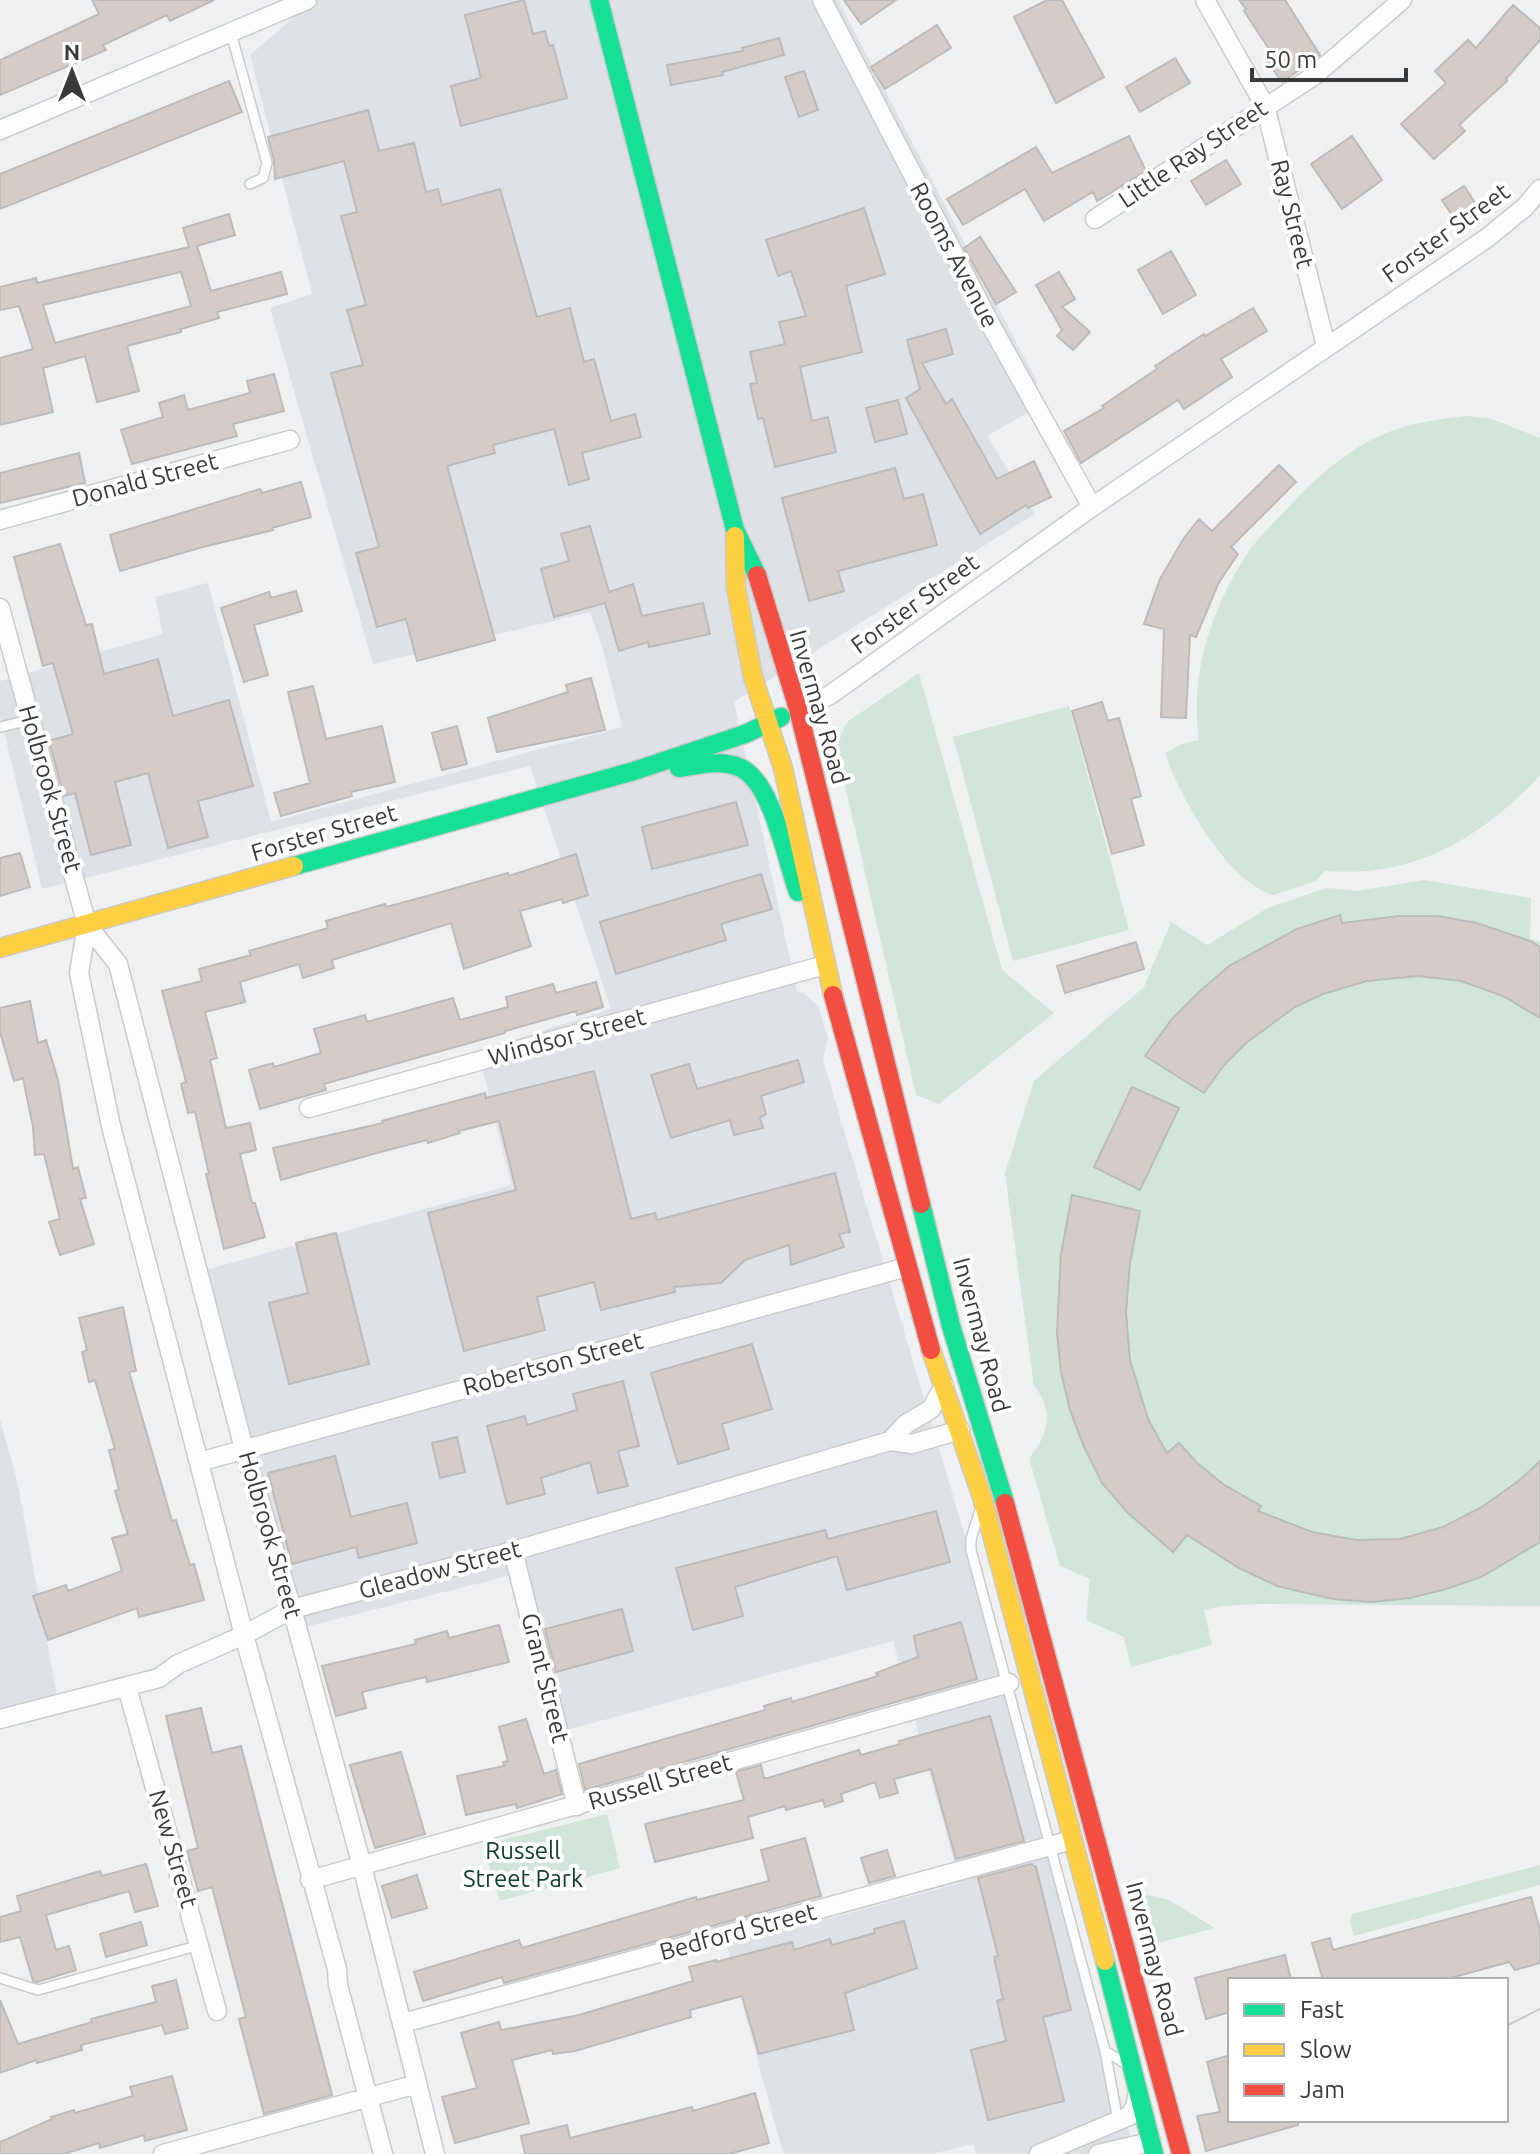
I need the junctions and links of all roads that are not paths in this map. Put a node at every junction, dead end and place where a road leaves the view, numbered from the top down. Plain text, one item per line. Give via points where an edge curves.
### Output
1 (307, 0) edge
2 (599, 0) edge
3 (822, 0) edge
4 (1205, 0) edge
5 (1402, 0) edge
6 (271, 8) edge
7 (231, 33) junction
8 (1265, 106) junction
9 (0, 130) edge
10 (250, 184) dead end
11 (1540, 189) edge
12 (1095, 219) dead end
13 (1326, 346) junction
14 (290, 440) dead end
15 (1092, 507) junction
16 (0, 520) edge
17 (735, 530) junction
18 (0, 608) edge
19 (798, 709) junction
20 (30, 720) junction
21 (768, 723) junction
22 (0, 727) edge
23 (598, 781) junction
24 (87, 925) junction
25 (820, 941) junction
26 (0, 948) edge
27 (825, 965) junction
28 (309, 1108) dead end
29 (907, 1267) junction
30 (944, 1386) junction
31 (980, 1422) junction
32 (960, 1430) junction
33 (890, 1441) junction
34 (244, 1449) junction
35 (199, 1462) junction
36 (982, 1497) junction
37 (513, 1551) junction
38 (292, 1609) junction
39 (244, 1635) junction
40 (1009, 1683) junction
41 (127, 1687) junction
42 (0, 1719) edge
43 (1067, 1732) junction
44 (577, 1806) junction
45 (1072, 1840) junction
46 (1050, 1846) junction
47 (362, 1866) junction
48 (310, 1880) junction
49 (1108, 1883) junction
50 (200, 1945) junction
51 (1108, 1972) junction
52 (0, 1978) edge
53 (217, 2011) dead end
54 (403, 2023) junction
55 (1105, 2051) junction
56 (1132, 2067) junction
57 (417, 2084) junction
58 (1138, 2092) junction
59 (367, 2098) junction
60 (1118, 2121) junction
61 (1172, 2121) junction
62 (1152, 2148) edge
63 (163, 2154) edge
64 (383, 2154) edge
65 (435, 2154) edge
66 (1039, 2154) edge
67 (1098, 2154) edge
68 (1181, 2154) edge

1 - 6 street
2 - 17 main road, Invermay Road
3 - 15 street, Rooms Avenue
4 - 8 street, Ray Street
5 - 8 street, Little Ray Street via 1315,75
6 - 7 street
7 - 9 street
7 - 10 lane via 267,163 263,178
8 - 12 street, Little Ray Street
8 - 13 street, Ray Street
11 - 13 street, Forster Street via 1487,238
13 - 15 street, Forster Street
14 - 16 street, Donald Street
15 - 19 street, Forster Street via 830,695
17 - 19 main road, Invermay Road via 755,569
17 - 21 main road, Invermay Road via 736,588
18 - 20 street, Holbrook Street
19 - 21 main road, Forster Street
19 - 31 main road, Invermay Road via 951,1326
20 - 22 lane
20 - 24 street, Holbrook Street
21 - 23 main road, Forster Street
21 - 25 main road, Invermay Road via 783,768
23 - 24 main road, Forster Street
23 - 25 main road via 707,763 742,768 754,776 765,791 789,873
24 - 26 main road, Forster Street
24 - 34 street, Holbrook Street via 118,964
24 - 35 street, Holbrook Street via 79,973 111,1126
25 - 27 main road, Invermay Road
27 - 28 street, Windsor Street
27 - 29 main road, Invermay Road
29 - 30 main road, Invermay Road
29 - 34 street, Robertson Street
30 - 32 main road, Invermay Road
30 - 33 street, Gleadow Street via 931,1409
31 - 32 main road
31 - 43 main road, Invermay Road
32 - 33 street, Gleadow Street via 912,1444
32 - 36 main road, Invermay Road
33 - 37 street, Gleadow Street
34 - 35 street, Robertson Street
34 - 38 street, Holbrook Street
35 - 39 street, Holbrook Street
36 - 40 lane via 971,1550
36 - 45 main road, Invermay Road
37 - 38 street, Gleadow Street
37 - 44 street, Grant Street
38 - 39 street, Gleadow Street
38 - 47 street, Holbrook Street
39 - 41 street, Gleadow Street via 159,1678
39 - 48 street, Holbrook Street
40 - 44 street, Russell Street
40 - 46 lane
41 - 42 street, Gleadow Street
41 - 50 street, New Street
43 - 45 main road via 1082,1830
43 - 49 main road, Invermay Road
44 - 47 street, Russell Street
45 - 46 street, Bedford Street
45 - 51 main road, Invermay Road
46 - 54 street, Bedford Street
46 - 55 lane
47 - 48 street, Russell Street
47 - 54 street, Holbrook Street
48 - 59 street, Holbrook Street
49 - 51 main road via 1101,1893 1114,1951
49 - 61 main road, Invermay Road
50 - 52 lane via 38,1990
50 - 53 street, New Street
51 - 56 main road, Invermay Road
54 - 57 street, Holbrook Street
55 - 56 lane
55 - 60 lane
56 - 58 main road, Invermay Road
57 - 59 street
57 - 65 street, Holbrook Street
58 - 60 street via 1129,2116
58 - 62 main road, Invermay Road
59 - 63 street
59 - 64 street, Holbrook Street
60 - 66 street
61 - 62 main road
61 - 68 main road, Invermay Road
62 - 67 street

